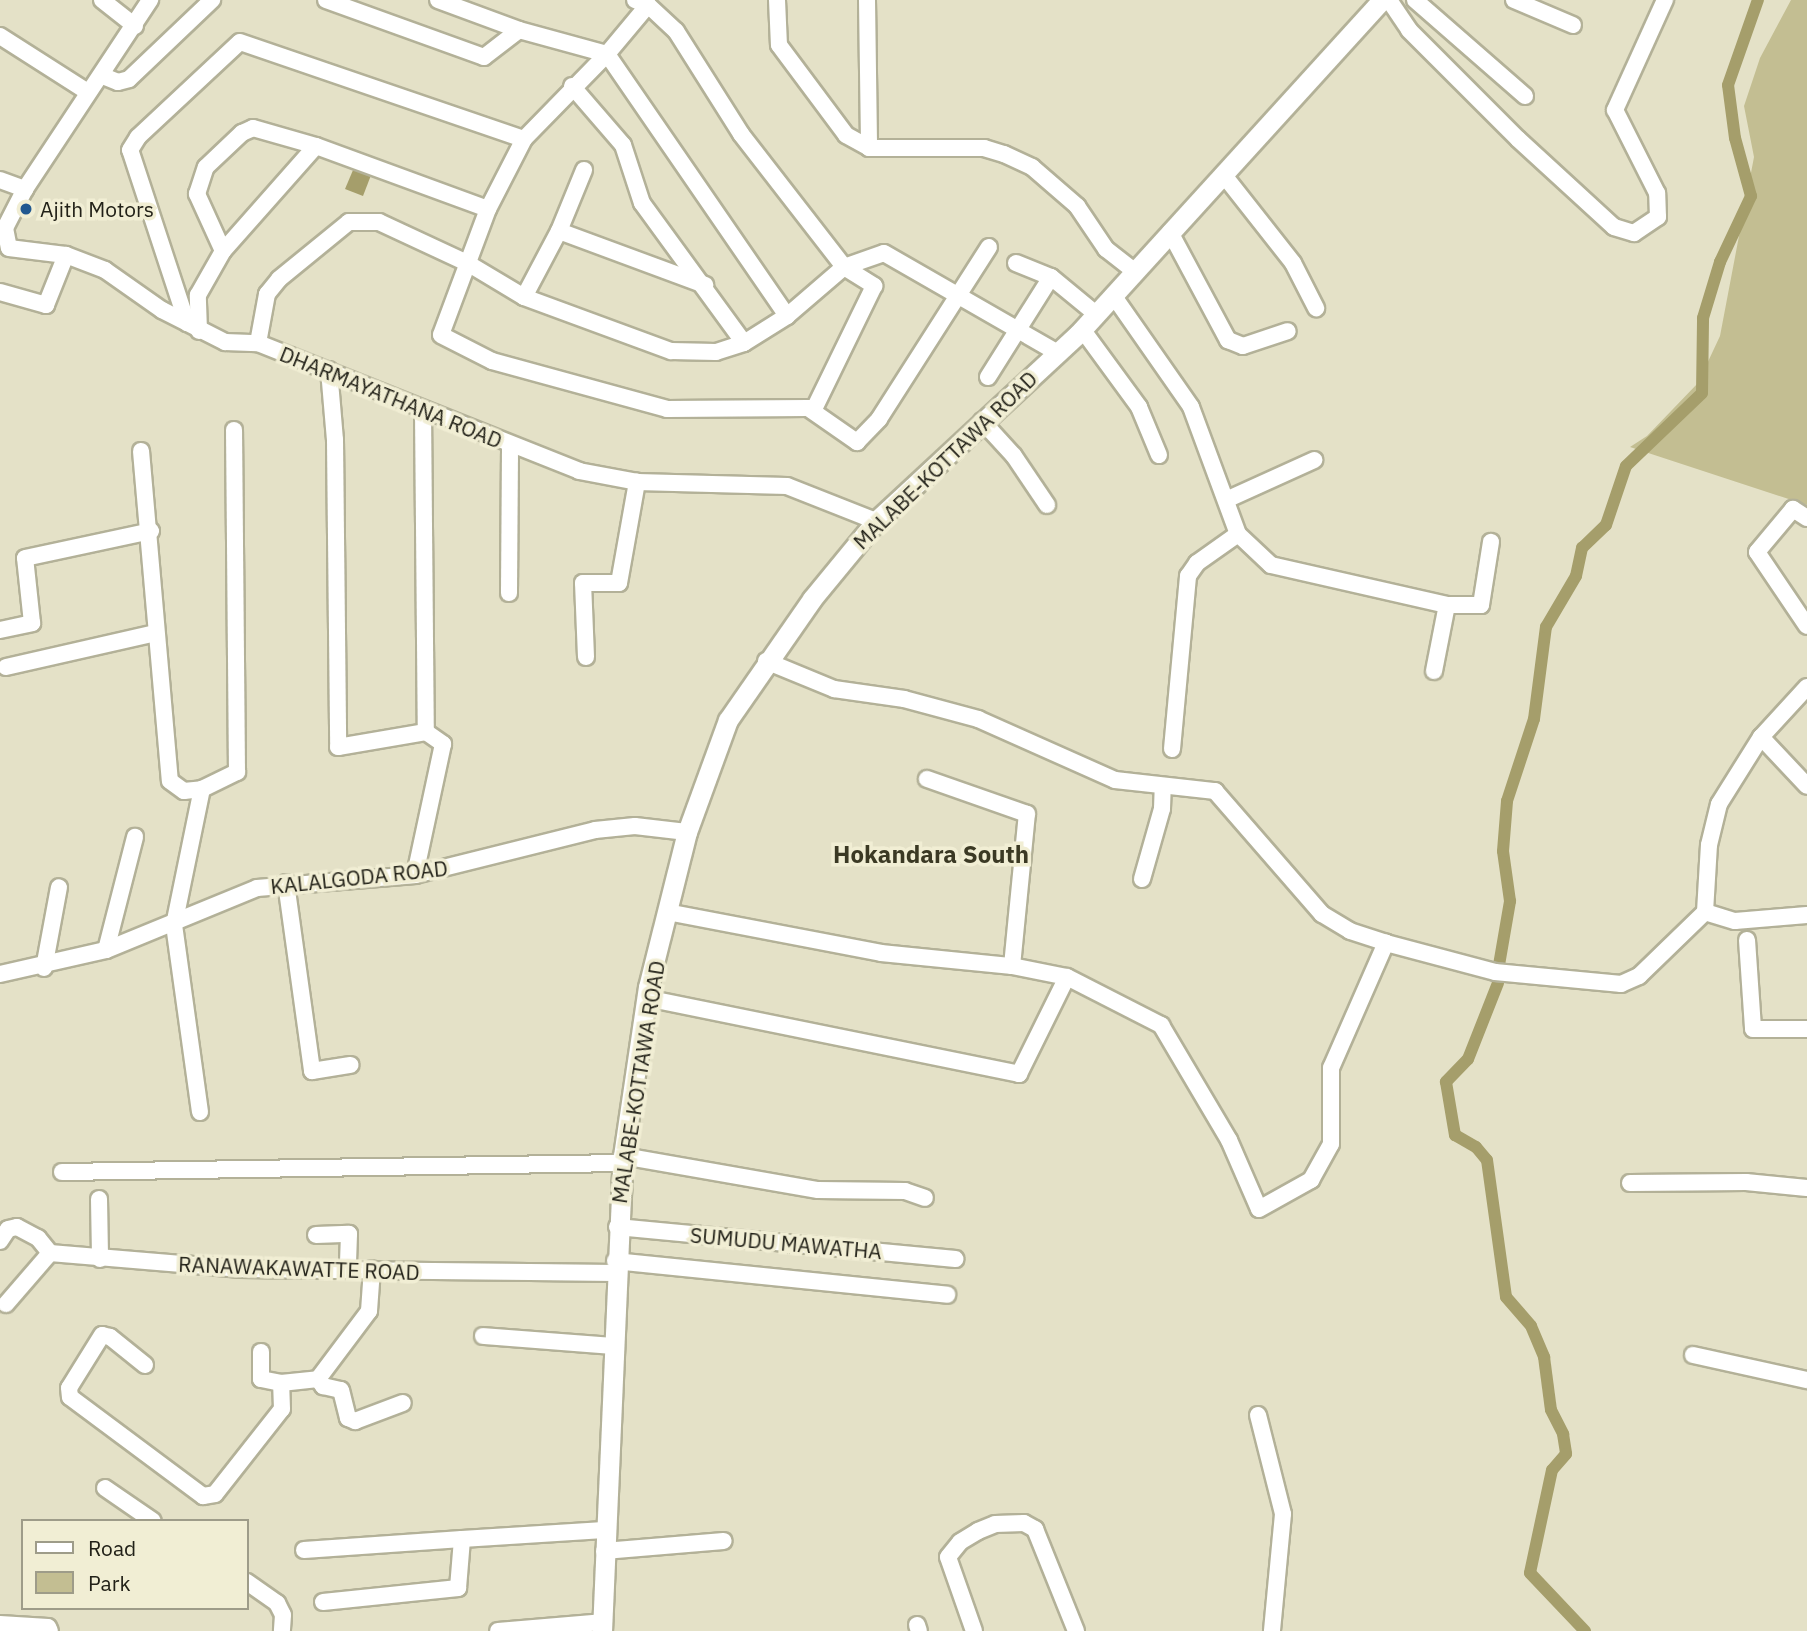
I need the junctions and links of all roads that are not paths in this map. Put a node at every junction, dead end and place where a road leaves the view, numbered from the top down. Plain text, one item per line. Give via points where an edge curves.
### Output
1 (102, 0) edge
2 (150, 0) edge
3 (212, 0) edge
4 (326, 0) edge
5 (438, 0) edge
6 (777, 0) edge
7 (867, 0) edge
8 (1382, 0) edge
9 (1389, 0) edge
10 (1415, 0) edge
11 (1514, 0) edge
12 (642, 2) edge
13 (1661, 2) edge
14 (1573, 25) dead end
15 (135, 26) junction
16 (519, 30) junction
17 (0, 36) edge
18 (607, 54) junction
19 (103, 76) junction
20 (572, 86) junction
21 (88, 92) junction
22 (1525, 96) dead end
23 (524, 139) junction
24 (316, 146) junction
25 (869, 148) junction
26 (584, 170) dead end
27 (1223, 174) junction
28 (0, 180) edge
29 (25, 188) junction
30 (488, 209) junction
31 (559, 231) junction
32 (1170, 232) junction
33 (4, 246) edge
34 (989, 247) dead end
35 (223, 251) junction
36 (66, 255) junction
37 (1016, 263) dead end
38 (469, 264) junction
39 (844, 267) junction
40 (1135, 272) junction
41 (1051, 277) junction
42 (705, 285) junction
43 (0, 292) edge
44 (957, 293) junction
45 (1113, 296) junction
46 (524, 297) junction
47 (1316, 308) dead end
48 (1096, 314) junction
49 (787, 317) junction
50 (193, 327) junction
51 (1017, 329) junction
52 (1082, 329) junction
53 (1288, 331) dead end
54 (258, 343) junction
55 (744, 343) junction
56 (1056, 352) junction
57 (329, 370) junction
58 (988, 377) dead end
59 (423, 411) junction
60 (813, 411) junction
61 (982, 421) junction
62 (234, 430) dead end
63 (510, 446) junction
64 (141, 452) dead end
65 (1159, 455) dead end
66 (1314, 460) dead end
67 (637, 482) junction
68 (1226, 499) junction
69 (1047, 505) dead end
70 (1807, 518) edge
71 (876, 521) junction
72 (151, 531) junction
73 (1238, 534) junction
74 (1491, 542) dead end
75 (509, 593) dead end
76 (1447, 605) junction
77 (1807, 626) edge
78 (0, 630) edge
79 (156, 633) junction
80 (586, 657) dead end
81 (766, 661) junction
82 (6, 667) dead end
83 (1434, 671) dead end
84 (1803, 695) edge
85 (426, 732) junction
86 (1761, 737) junction
87 (1172, 749) dead end
88 (927, 779) dead end
89 (1163, 786) junction
90 (1807, 786) edge
91 (202, 789) junction
92 (687, 832) junction
93 (135, 836) dead end
94 (415, 875) junction
95 (1142, 879) dead end
96 (286, 883) junction
97 (59, 887) dead end
98 (667, 912) junction
99 (1704, 912) junction
100 (1807, 915) edge
101 (174, 925) junction
102 (1747, 940) dead end
103 (1386, 943) junction
104 (106, 950) junction
105 (1012, 966) junction
106 (44, 968) junction
107 (0, 974) edge
108 (1067, 977) junction
109 (646, 998) junction
110 (1807, 1029) edge
111 (351, 1065) dead end
112 (200, 1112) dead end
113 (623, 1160) junction
114 (62, 1172) dead end
115 (1630, 1183) dead end
116 (1807, 1188) edge
117 (925, 1198) dead end
118 (99, 1199) dead end
119 (617, 1227) junction
120 (316, 1234) dead end
121 (0, 1241) edge
122 (50, 1253) junction
123 (100, 1259) junction
124 (955, 1259) dead end
125 (615, 1267) junction
126 (348, 1269) junction
127 (372, 1269) junction
128 (947, 1295) dead end
129 (6, 1304) dead end
130 (483, 1336) dead end
131 (612, 1346) junction
132 (261, 1352) dead end
133 (1693, 1355) dead end
134 (145, 1365) dead end
135 (318, 1379) junction
136 (1807, 1380) edge
137 (281, 1383) junction
138 (403, 1404) dead end
139 (1258, 1415) dead end
140 (105, 1488) dead end
141 (150, 1519) edge
142 (604, 1530) junction
143 (462, 1539) junction
144 (724, 1541) dead end
145 (304, 1550) dead end
146 (604, 1551) junction
147 (248, 1583) edge
148 (323, 1602) dead end
149 (0, 1624) edge
150 (602, 1627) edge
151 (50, 1631) edge
152 (282, 1631) edge
153 (498, 1631) edge
154 (974, 1631) edge
155 (1076, 1631) edge
156 (1272, 1631) edge

1 - 15 street
2 - 15 street, DHARMAYATHANA ROAD
3 - 19 street via 128,79 118,82
4 - 16 street via 484,57
5 - 16 street
6 - 25 street via 779,45 846,135
7 - 25 street
8 - 27 main road, MALABE-KOTTAWA ROAD
9 - 13 street via 1409,30 1518,139 1614,227 1634,233 1658,217 1657,193 1615,110
10 - 22 street
11 - 14 street
12 - 18 street
12 - 39 street via 676,31 741,134
15 - 19 street, DHARMAYATHANA ROAD
16 - 18 street
17 - 21 street
18 - 20 street
18 - 49 street
19 - 21 street, DHARMAYATHANA ROAD
20 - 23 street
20 - 42 street via 623,145 642,203
21 - 29 street, DHARMAYATHANA ROAD
23 - 30 street
23 - 50 street via 240,42 138,136 130,150
24 - 30 street
24 - 35 street
24 - 35 street via 253,128 206,167 197,194
25 - 40 street via 984,148 1032,167 1077,206 1107,249
26 - 31 street
27 - 32 main road, MALABE-KOTTAWA ROAD
27 - 47 street via 1293,263
28 - 29 street
29 - 33 street, DHARMAYATHANA ROAD via 5,228
30 - 38 street
31 - 42 street
31 - 46 street
32 - 40 main road, MALABE-KOTTAWA ROAD
32 - 53 street via 1228,340 1242,346
33 - 36 street, DHARMAYATHANA ROAD
34 - 44 street
35 - 50 street via 198,295
36 - 43 street via 46,305
36 - 50 street, DHARMAYATHANA ROAD via 105,271
37 - 41 street
38 - 46 street
38 - 54 street via 379,222 349,222 267,294
38 - 60 street via 441,335 492,361 667,409
39 - 44 street via 884,253
39 - 49 street
39 - 60 street via 874,286
40 - 45 main road, MALABE-KOTTAWA ROAD
41 - 48 street
41 - 51 street
42 - 55 street
44 - 51 street
44 - 60 street via 879,419 857,442
45 - 48 main road, MALABE-KOTTAWA ROAD
45 - 68 street via 1191,407
46 - 55 street via 671,351 716,352
48 - 52 main road, MALABE-KOTTAWA ROAD
49 - 55 street
50 - 54 street, DHARMAYATHANA ROAD via 225,342
51 - 56 street
51 - 58 street
52 - 56 main road, MALABE-KOTTAWA ROAD
52 - 65 street via 1139,407
54 - 57 street, DHARMAYATHANA ROAD
56 - 61 main road, MALABE-KOTTAWA ROAD
57 - 59 street, DHARMAYATHANA ROAD
57 - 85 street via 335,440 338,747
59 - 63 street, DHARMAYATHANA ROAD
59 - 85 street
61 - 69 street via 1014,456
61 - 71 main road, MALABE-KOTTAWA ROAD
62 - 91 street via 237,772
63 - 67 street, DHARMAYATHANA ROAD via 579,471
63 - 75 street
64 - 72 street
66 - 68 street
67 - 71 street, DHARMAYATHANA ROAD via 787,486
67 - 80 street via 619,583 583,583
68 - 73 street
70 - 77 street via 1793,509 1757,552
71 - 81 main road, MALABE-KOTTAWA ROAD
72 - 78 street via 24,558 32,623
72 - 79 street
73 - 76 street via 1271,565
73 - 87 street via 1196,563 1188,576
74 - 76 street via 1481,605
76 - 83 street
79 - 82 street
79 - 91 street via 170,781 184,792
81 - 89 street via 834,689 904,699 978,719 1115,780
81 - 92 main road, MALABE-KOTTAWA ROAD via 729,720
84 - 86 street
85 - 94 street via 443,744
86 - 90 street
86 - 99 street via 1719,804 1709,845
88 - 105 street via 1027,814
89 - 95 street via 1162,809
89 - 103 street via 1215,791 1322,914 1350,932
91 - 101 street
92 - 94 street, KALALGODA ROAD via 635,826 595,830
92 - 98 main road, MALABE-KOTTAWA ROAD
93 - 104 street
94 - 96 street, KALALGODA ROAD
96 - 101 street, KALALGODA ROAD via 214,902
96 - 111 street via 313,1071
97 - 106 street
98 - 105 street via 881,953
98 - 109 main road, MALABE-KOTTAWA ROAD
99 - 100 street via 1735,921
99 - 103 street via 1639,976 1621,984 1495,972
101 - 104 street, KALALGODA ROAD
101 - 112 street
102 - 110 street via 1753,1029
103 - 108 street via 1331,1068 1331,1144 1311,1180 1259,1209 1229,1140 1161,1025
104 - 106 street, KALALGODA ROAD
105 - 108 street
106 - 107 street, KALALGODA ROAD
108 - 109 street via 1019,1074
109 - 113 main road, MALABE-KOTTAWA ROAD
113 - 114 street
113 - 117 street via 818,1190 905,1191
113 - 119 main road, MALABE-KOTTAWA ROAD
115 - 116 street via 1746,1182
118 - 123 street
119 - 124 street, SUMUDU MAWATHA
119 - 125 main road, MALABE-KOTTAWA ROAD
120 - 126 street via 349,1234
121 - 122 street via 8,1229 17,1227 38,1238
122 - 123 street, RANAWAKAWATTE ROAD
122 - 129 street
123 - 126 street, RANAWAKAWATTE ROAD via 241,1269
125 - 127 street, RANAWAKAWATTE ROAD
125 - 128 street, RANAWAKAWATTE ROAD
125 - 131 main road, MALABE-KOTTAWA ROAD
126 - 127 street, RANAWAKAWATTE ROAD
127 - 135 street via 369,1311
130 - 131 street
131 - 142 main road, MALABE-KOTTAWA ROAD
132 - 137 street via 261,1379
133 - 136 street
134 - 137 street via 102,1335 69,1388 71,1397 203,1496 215,1494 282,1409
135 - 137 street
135 - 138 street via 323,1386 341,1390 348,1418 355,1421
139 - 156 street via 1283,1514
140 - 141 street
142 - 143 street
142 - 146 main road, MALABE-KOTTAWA ROAD
143 - 145 street
143 - 148 street via 458,1588
144 - 146 street
146 - 150 main road, MALABE-KOTTAWA ROAD
147 - 152 street via 277,1603 284,1615
149 - 151 street via 48,1627
150 - 153 street
154 - 155 street via 948,1557 978,1531 995,1524 1024,1523 1035,1529

